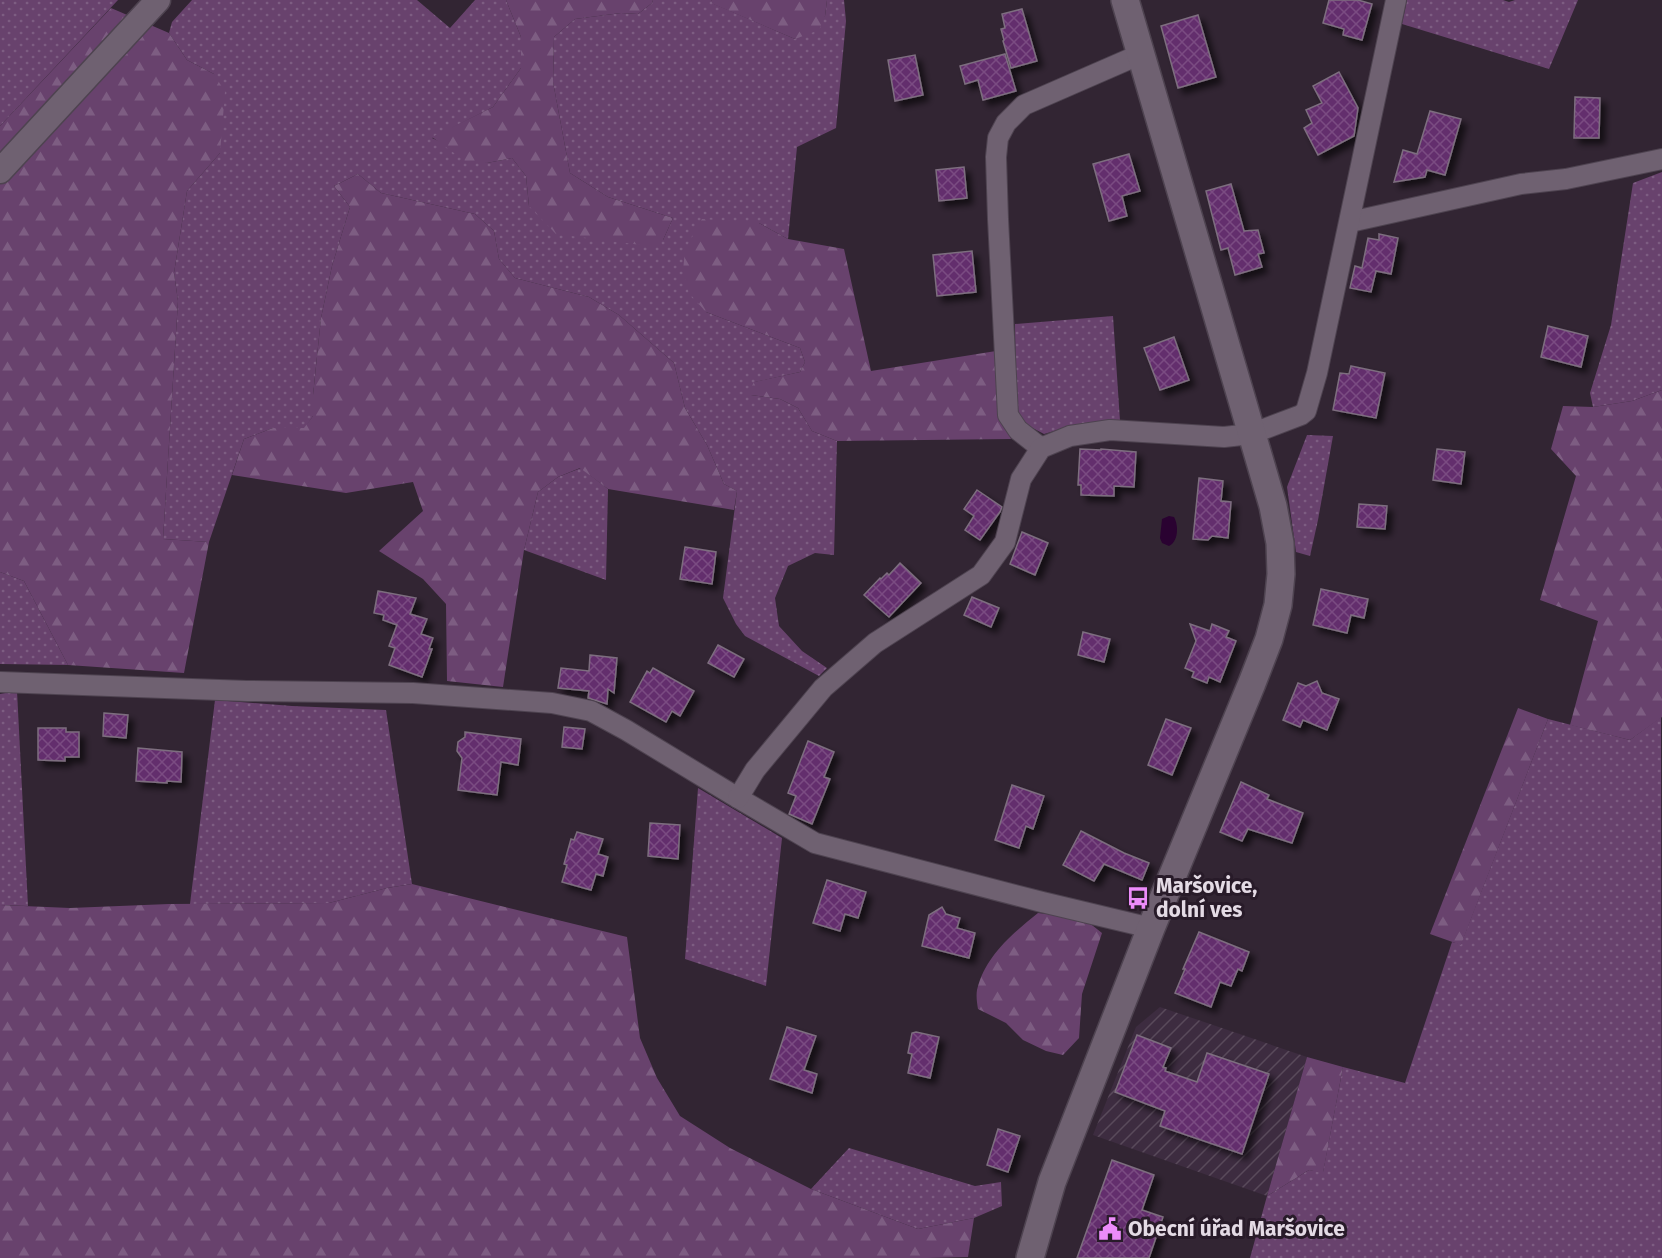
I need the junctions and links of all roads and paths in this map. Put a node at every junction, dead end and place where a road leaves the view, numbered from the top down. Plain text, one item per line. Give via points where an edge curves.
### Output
1 (158, 0) edge
2 (1125, 0) edge
3 (1396, 0) edge
4 (1141, 54) junction
5 (1662, 159) edge
6 (0, 171) edge
7 (1350, 222) junction
8 (1251, 434) junction
9 (1041, 448) junction
10 (0, 682) edge
11 (738, 798) junction
12 (1151, 928) junction
13 (1030, 1258) edge

1 - 6 street
2 - 4 main road
3 - 7 street
4 - 8 main road
4 - 9 street via 1024,105 998,138 1008,416 1018,430
5 - 7 street via 1521,184
7 - 8 street via 1306,411
8 - 9 street via 1224,437 1110,430 1070,436
8 - 12 main road via 1280,543 1278,605 1252,683
9 - 11 street via 1021,479 1005,542 981,575 875,643 823,688 755,770
10 - 11 street via 413,693 552,703 591,711
11 - 12 street via 815,843
12 - 13 main road via 1052,1182

